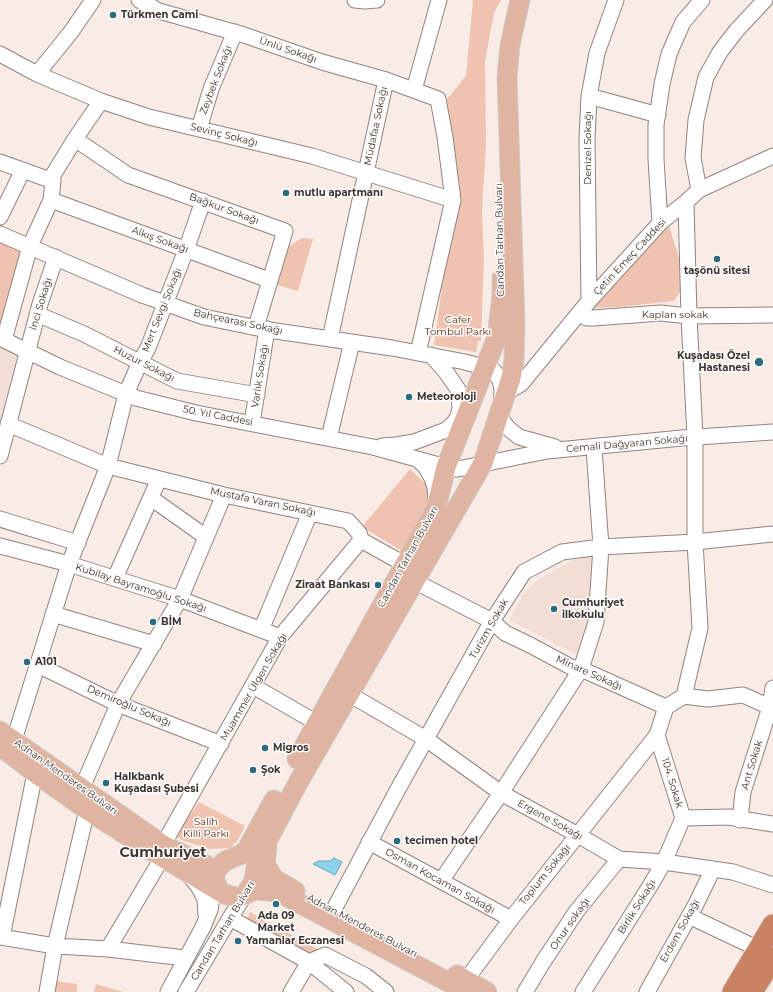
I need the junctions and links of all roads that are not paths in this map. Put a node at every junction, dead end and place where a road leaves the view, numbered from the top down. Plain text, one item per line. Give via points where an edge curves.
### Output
1 (93, 0) edge
2 (139, 0) edge
3 (355, 0) edge
4 (377, 0) edge
5 (439, 0) edge
6 (509, 0) edge
7 (520, 0) edge
8 (616, 0) edge
9 (702, 0) edge
10 (765, 0) edge
11 (235, 32) junction
12 (0, 54) edge
13 (38, 74) junction
14 (386, 80) junction
15 (414, 90) junction
16 (589, 96) junction
17 (101, 101) junction
18 (658, 115) junction
19 (199, 129) junction
20 (75, 139) junction
21 (773, 156) edge
22 (0, 162) edge
23 (23, 170) junction
24 (366, 173) junction
25 (50, 180) junction
26 (699, 190) junction
27 (51, 200) junction
28 (454, 200) junction
29 (203, 202) junction
30 (686, 202) junction
31 (0, 217) edge
32 (660, 224) junction
33 (0, 234) edge
34 (30, 246) junction
35 (186, 250) junction
36 (56, 257) junction
37 (270, 280) junction
38 (589, 301) junction
39 (165, 303) junction
40 (37, 314) junction
41 (579, 314) junction
42 (773, 315) edge
43 (689, 316) junction
44 (261, 328) junction
45 (2, 339) edge
46 (330, 339) junction
47 (352, 342) junction
48 (515, 343) junction
49 (27, 351) junction
50 (424, 354) junction
51 (545, 355) junction
52 (488, 361) junction
53 (140, 362) junction
54 (126, 394) junction
55 (257, 395) junction
56 (503, 400) junction
57 (252, 423) junction
58 (8, 424) junction
59 (773, 432) edge
60 (329, 438) junction
61 (695, 438) junction
62 (371, 446) junction
63 (594, 448) junction
64 (572, 449) junction
65 (0, 456) edge
66 (417, 459) junction
67 (483, 463) junction
68 (108, 466) junction
69 (446, 467) junction
70 (159, 479) junction
71 (224, 495) junction
72 (151, 498) junction
73 (436, 508) junction
74 (310, 513) junction
75 (0, 519) edge
76 (773, 534) edge
77 (206, 537) junction
78 (361, 540) junction
79 (78, 542) junction
80 (695, 542) junction
81 (0, 546) edge
82 (601, 547) junction
83 (69, 564) junction
84 (404, 564) junction
85 (115, 578) junction
86 (414, 581) junction
87 (180, 599) junction
88 (54, 614) junction
89 (492, 620) junction
90 (261, 630) junction
91 (280, 637) junction
92 (154, 644) junction
93 (38, 665) junction
94 (581, 669) junction
95 (253, 686) junction
96 (773, 688) edge
97 (349, 694) junction
98 (684, 696) junction
99 (118, 704) junction
100 (666, 708) junction
101 (772, 709) edge
102 (317, 723) junction
103 (657, 734) junction
104 (5, 739) edge
105 (426, 739) junction
106 (221, 744) junction
107 (35, 773) junction
108 (82, 788) junction
109 (501, 793) junction
110 (87, 810) junction
111 (683, 818) junction
112 (740, 820) junction
113 (773, 824) edge
114 (578, 835) junction
115 (269, 839) junction
116 (369, 842) junction
117 (163, 851) junction
118 (619, 859) junction
119 (664, 862) junction
120 (182, 868) junction
121 (713, 869) junction
122 (441, 881) junction
123 (773, 885) edge
124 (218, 886) junction
125 (246, 893) junction
126 (333, 911) junction
127 (689, 916) junction
128 (230, 918) junction
129 (510, 919) junction
130 (205, 923) junction
131 (773, 925) edge
132 (1, 937) edge
133 (750, 945) dead end
134 (55, 946) junction
135 (108, 949) junction
136 (185, 958) junction
137 (773, 958) edge
138 (309, 962) junction
139 (773, 984) edge
140 (466, 986) edge
141 (47, 992) edge
142 (168, 992) edge
143 (186, 992) edge
144 (291, 992) edge
145 (346, 992) edge
146 (386, 992) edge
147 (487, 992) edge
148 (525, 992) edge
149 (583, 992) edge
150 (647, 992) edge
151 (733, 992) edge
152 (752, 992) edge
153 (768, 992) edge

1 - 13 street
2 - 11 street, Ünlü Sokağı via 159,11
3 - 4 street
5 - 15 street
6 - 52 main road, Candan Tarhan Bulvarı via 501,40 498,76 502,296 498,329
7 - 48 main road, Candan Tarhan Bulvarı via 510,45 507,78
8 - 16 street, Denizel Sokağı via 597,53
9 - 18 street via 683,22 669,54
10 - 26 street via 736,30 706,77 696,120 693,158
11 - 14 street, Ünlü Sokağı via 322,62
11 - 19 street, Zeybek Sokağı via 211,89
12 - 13 street, Sevinç Sokağı
13 - 17 street, Sevinç Sokağı
14 - 15 street, Ünlü Sokağı
14 - 24 street, Müdafaa Sokağı
15 - 28 street, Ünlü Sokağı via 438,99
16 - 18 street
16 - 38 street, Denizel Sokağı
17 - 19 street, Sevinç Sokağı via 149,117
17 - 20 street
18 - 32 street via 656,159
19 - 24 street, Sevinç Sokağı via 312,156
20 - 25 street
20 - 29 street, Bağkur Sokağı via 128,174
21 - 26 street, Çetin Emeç Caddesi
22 - 23 street
23 - 25 street
23 - 31 street
24 - 28 street, Sevinç Sokağı
24 - 46 street, Müdafaa Sokağı
25 - 27 street via 53,181
26 - 30 street, Çetin Emeç Caddesi
27 - 34 street
27 - 35 street, Alkış Sokağı
28 - 50 street
29 - 35 street, Mert Sevgi Sokağı
29 - 37 street, Bağkur Sokağı via 285,231
30 - 32 street, Çetin Emeç Caddesi
30 - 43 street
32 - 38 street, Çetin Emeç Caddesi
33 - 34 street, Bahçearası Sokağı
34 - 36 street, Bahçearası Sokağı
34 - 45 street
35 - 37 street, Alkış Sokağı
35 - 39 street, Mert Sevgi Sokağı
36 - 39 street, Bahçearası Sokağı
36 - 40 street, İnci Sokağı
37 - 44 street, Bağkur Sokağı
38 - 41 street, Çetin Emeç Caddesi
39 - 44 street, Bahçearası Sokağı via 204,317
39 - 53 street, Mert Sevgi Sokağı
40 - 49 street, İnci Sokağı
40 - 53 street, Huzur Sokağı
41 - 43 street, Kaplan sokak via 593,318 661,313
41 - 51 street, Çetin Emeç Caddesi
42 - 43 street, Kaplan sokak
43 - 61 street
44 - 46 street, Bahçearası Sokağı
44 - 55 street, Varlık Sokağı
45 - 49 street, 50. Yıl Caddesi
46 - 47 street, Bahçearası Sokağı
47 - 50 street, Bahçearası Sokağı
47 - 60 street
48 - 51 street via 522,356 529,359 535,360
48 - 56 main road, Candan Tarhan Bulvarı via 512,373
49 - 54 street, 50. Yıl Caddesi
49 - 58 street, İnci Sokağı
50 - 52 street, Bahçearası Sokağı via 465,362
50 - 62 street via 446,372 459,391 458,417 446,430 414,442
51 - 56 street, Çetin Emeç Caddesi via 521,384 507,392
52 - 56 street via 502,384
52 - 69 main road, Candan Tarhan Bulvarı
53 - 54 street, Mert Sevgi Sokağı
53 - 55 street, Huzur Sokağı via 177,381
54 - 57 street, 50. Yıl Caddesi via 196,413
54 - 68 street, Mert Sevgi Sokağı
55 - 57 street, Varlık Sokağı
56 - 64 street via 503,422 519,437
56 - 67 main road, Candan Tarhan Bulvarı
57 - 60 street, 50. Yıl Caddesi
58 - 65 street, İnci Sokağı
58 - 68 street, Mustafa Varan Sokağı
59 - 61 street, Cemali Dağyaran Sokağı
60 - 62 street, 50. Yıl Caddesi
61 - 63 street, Cemali Dağyaran Sokağı
61 - 80 street
62 - 66 street, 50. Yıl Caddesi
63 - 64 street, Cemali Dağyaran Sokağı
63 - 82 street
64 - 67 street, Cemali Dağyaran Sokağı
66 - 69 street, 50. Yıl Caddesi
66 - 73 street via 425,466 435,487
67 - 69 street, Cemali Dağyaran Sokağı via 458,469
67 - 86 main road, Candan Tarhan Bulvarı
68 - 70 street, Mustafa Varan Sokağı
68 - 79 street, Mert Sevgi Sokağı
69 - 73 main road, Candan Tarhan Bulvarı
70 - 71 street, Mustafa Varan Sokağı
70 - 72 street
71 - 74 street, Mustafa Varan Sokağı
71 - 77 street
72 - 77 street
72 - 85 street
73 - 84 main road, Candan Tarhan Bulvarı
74 - 78 street, Mustafa Varan Sokağı via 348,521 359,533
74 - 90 street
75 - 79 street
76 - 80 street, Turizm Sokak
77 - 87 street
78 - 84 street, Mustafa Varan Sokağı
78 - 91 street, Muammer Ülgen Sokağı
79 - 83 street, Mert Sevgi Sokağı
80 - 82 street, Turizm Sokak
80 - 98 street via 700,628
81 - 83 street, Kubilay Bayramoğlu Sokağı
82 - 89 street, Turizm Sokak via 562,552 524,572
82 - 94 street via 596,622
83 - 85 street, Kubilay Bayramoğlu Sokağı
83 - 88 street, Mert Sevgi Sokağı
84 - 102 main road, Candan Tarhan Bulvarı
85 - 87 street, Kubilay Bayramoğlu Sokağı
86 - 89 street, Minare Sokağı
86 - 97 main road, Candan Tarhan Bulvarı
87 - 90 street, Kubilay Bayramoğlu Sokağı
87 - 92 street
88 - 92 street
88 - 93 street, Mert Sevgi Sokağı
89 - 94 street, Minare Sokağı via 505,633 570,667
89 - 105 street, Turizm Sokak
90 - 91 street, Kubilay Bayramoğlu Sokağı
91 - 95 street, Muammer Ülgen Sokağı
92 - 99 street
93 - 99 street, Demiroğlu Sokağı
93 - 104 street, Mert Sevgi Sokağı
94 - 100 street, Minare Sokağı
94 - 109 street
95 - 102 street
95 - 106 street, Muammer Ülgen Sokağı
96 - 101 street, Ant Sokak
97 - 105 street, Ergene Sokağı
97 - 115 main road, Candan Tarhan Bulvarı
98 - 100 street
98 - 101 street via 708,699 743,695
99 - 106 street, Demiroğlu Sokağı
99 - 108 street
100 - 103 street
101 - 112 street, Ant Sokak via 742,792
102 - 124 main road, Candan Tarhan Bulvarı via 247,849 225,861 215,871
103 - 111 street, 104. Sokak
103 - 114 street, Toplum Sokağı
104 - 107 main road, Adnan Menderes Bulvarı
104 - 108 main road, Adnan Menderes Bulvarı
105 - 109 street, Ergene Sokağı
105 - 116 street, Turizm Sokak
106 - 117 street, Muammer Ülgen Sokağı
107 - 110 main road, Adnan Menderes Bulvarı
107 - 132 street
108 - 117 main road, Adnan Menderes Bulvarı
109 - 114 street, Ergene Sokağı
109 - 122 street
110 - 117 main road, Adnan Menderes Bulvarı
110 - 134 street
111 - 112 street, 104. Sokak via 729,817
111 - 119 street, Birlik Sokağı
112 - 113 street, 104. Sokak
114 - 118 street, Ergene Sokağı
114 - 129 street, Toplum Sokağı
115 - 125 main road, Candan Tarhan Bulvarı via 257,860 254,880
115 - 126 main road, Adnan Menderes Bulvarı via 265,863 273,878
116 - 122 street, Osman Kocaman Sokağı
116 - 126 street, Turizm Sokak
117 - 120 main road, Adnan Menderes Bulvarı
117 - 124 main road, Adnan Menderes Bulvarı via 204,864 210,868
117 - 135 street, Muammer Ülgen Sokağı
118 - 119 street, Ergene Sokağı
118 - 148 street, Onur sokağı via 576,912
119 - 121 street, Ergene Sokağı
119 - 149 street, Birlik Sokağı
120 - 124 main road, Adnan Menderes Bulvarı
120 - 130 street via 198,886 204,899
121 - 123 street, Ergene Sokağı via 733,872
121 - 127 street, Erdem Sokağı
122 - 129 street, Osman Kocaman Sokağı
124 - 125 main road, Adnan Menderes Bulvarı via 235,897
124 - 130 street, Candan Tarhan Bulvarı
125 - 128 street, Candan Tarhan Bulvarı
125 - 140 main road, Adnan Menderes Bulvarı via 255,890 280,893
126 - 140 main road, Adnan Menderes Bulvarı
127 - 133 street
127 - 150 street, Erdem Sokağı
128 - 138 street
128 - 143 street, Candan Tarhan Bulvarı
129 - 140 street, Toplum Sokağı
130 - 136 street, Candan Tarhan Bulvarı
131 - 151 highway
132 - 134 street
134 - 135 street
134 - 141 street
135 - 136 street
136 - 142 street, Candan Tarhan Bulvarı
137 - 152 highway
138 - 144 street
138 - 145 street
138 - 146 street via 325,955 366,976
139 - 153 highway
140 - 147 main road, Adnan Menderes Bulvarı

